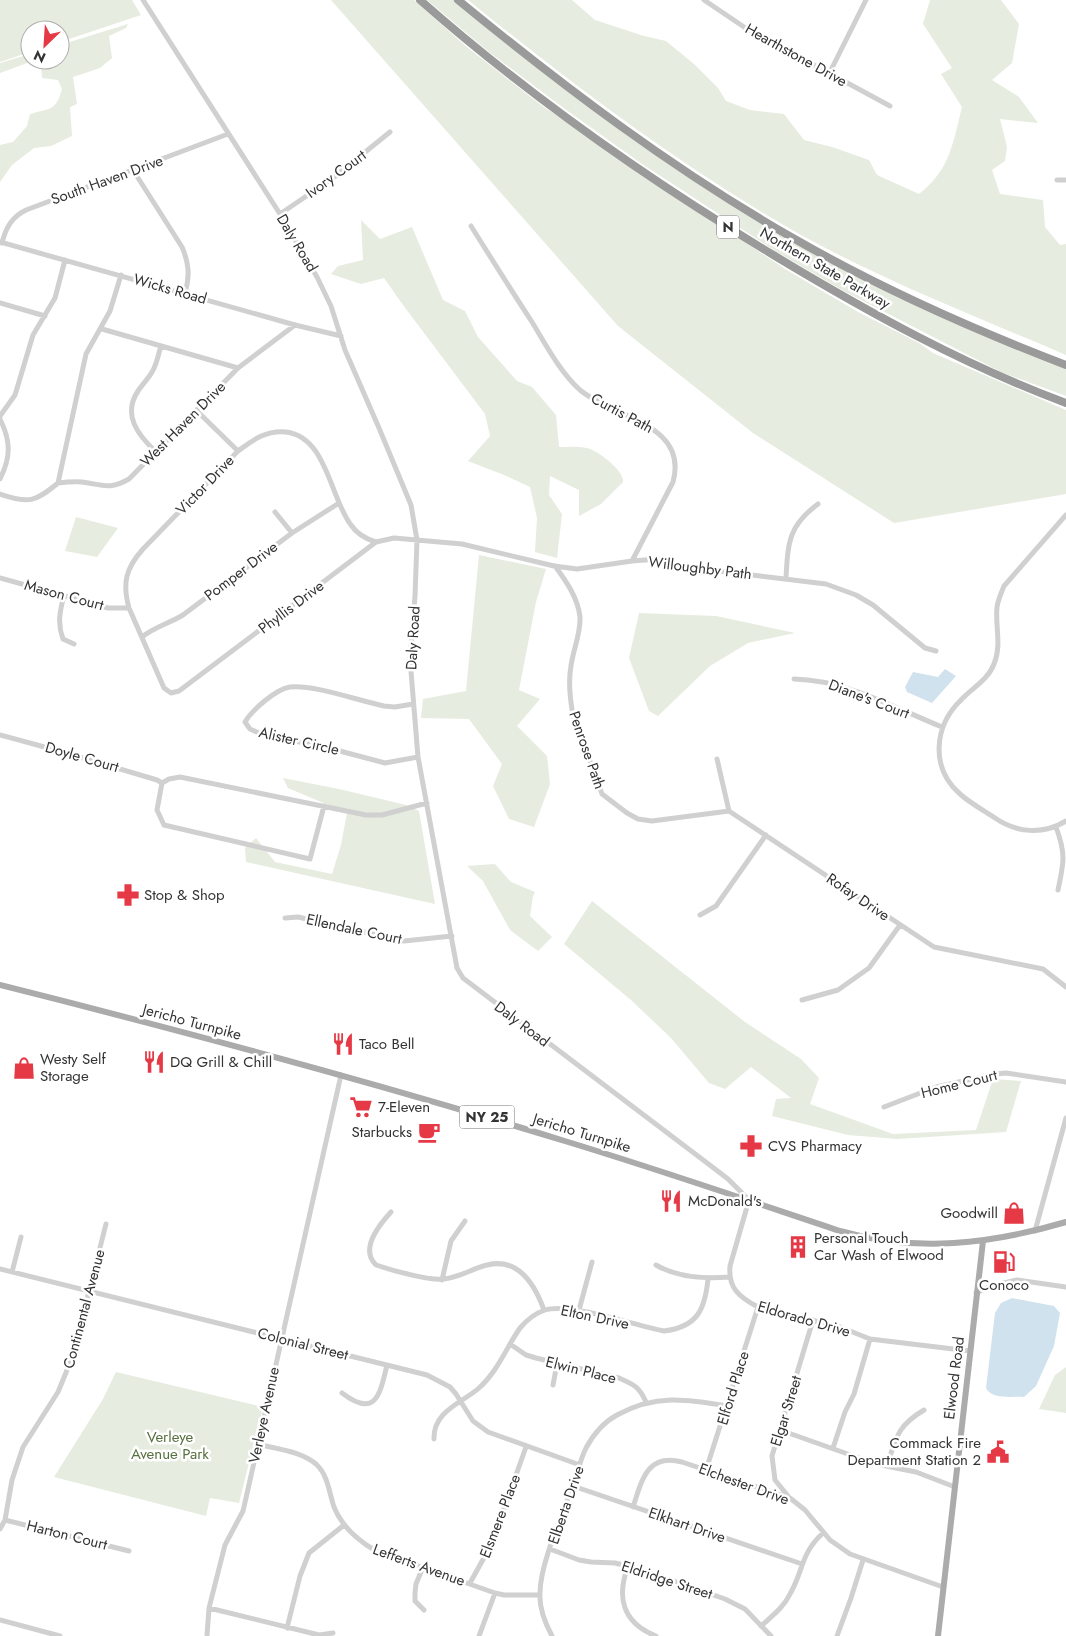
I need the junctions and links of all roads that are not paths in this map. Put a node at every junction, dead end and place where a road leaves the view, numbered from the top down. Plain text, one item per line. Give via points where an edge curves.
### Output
1 (143, 0) edge
2 (420, 0) edge
3 (458, 0) edge
4 (704, 0) edge
5 (866, 0) edge
6 (829, 74) junction
7 (890, 106) dead end
8 (390, 132) dead end
9 (228, 134) junction
10 (133, 170) junction
11 (1057, 180) dead end
12 (1066, 180) edge
13 (280, 214) junction
14 (471, 226) dead end
15 (1, 243) edge
16 (65, 260) junction
17 (121, 275) junction
18 (185, 293) junction
19 (0, 303) edge
20 (44, 316) junction
21 (295, 325) junction
22 (102, 329) junction
23 (341, 336) junction
24 (161, 346) junction
25 (1066, 365) edge
26 (238, 368) junction
27 (1066, 403) edge
28 (198, 411) junction
29 (0, 418) edge
30 (238, 451) junction
31 (156, 452) junction
32 (0, 479) edge
33 (58, 483) junction
34 (0, 494) edge
35 (339, 503) junction
36 (818, 504) dead end
37 (275, 512) dead end
38 (1066, 515) edge
39 (292, 533) junction
40 (417, 540) junction
41 (376, 542) junction
42 (632, 561) junction
43 (554, 566) junction
44 (0, 578) edge
45 (786, 578) junction
46 (64, 595) junction
47 (129, 608) junction
48 (142, 637) junction
49 (74, 644) dead end
50 (936, 651) dead end
51 (794, 679) dead end
52 (172, 693) joint
53 (413, 704) junction
54 (942, 727) junction
55 (0, 735) edge
56 (418, 757) junction
57 (717, 759) dead end
58 (162, 783) junction
59 (427, 803) junction
60 (324, 806) junction
61 (728, 811) junction
62 (1066, 821) edge
63 (1056, 827) junction
64 (766, 835) junction
65 (1058, 890) dead end
66 (700, 915) dead end
67 (286, 918) dead end
68 (900, 925) junction
69 (452, 936) junction
70 (0, 985) edge
71 (1066, 987) edge
72 (802, 1000) dead end
73 (341, 1075) junction
74 (1066, 1082) edge
75 (884, 1108) dead end
76 (1066, 1118) edge
77 (749, 1200) junction
78 (391, 1212) dead end
79 (465, 1221) dead end
80 (1066, 1222) edge
81 (106, 1224) dead end
82 (1035, 1231) junction
83 (21, 1237) dead end
84 (983, 1241) junction
85 (592, 1262) dead end
86 (656, 1265) dead end
87 (0, 1269) edge
88 (12, 1272) junction
89 (729, 1277) junction
90 (708, 1279) junction
91 (442, 1280) junction
92 (1066, 1287) edge
93 (90, 1291) junction
94 (976, 1293) junction
95 (758, 1307) junction
96 (544, 1310) junction
97 (579, 1310) junction
98 (813, 1320) junction
99 (281, 1339) junction
100 (870, 1340) junction
101 (510, 1344) junction
102 (970, 1351) junction
103 (557, 1364) junction
104 (387, 1365) junction
105 (553, 1385) dead end
106 (342, 1393) dead end
107 (460, 1400) junction
108 (646, 1402) junction
109 (728, 1406) junction
110 (924, 1410) dead end
111 (780, 1430) junction
112 (434, 1439) dead end
113 (258, 1444) junction
114 (526, 1447) junction
115 (833, 1448) junction
116 (580, 1465) junction
117 (887, 1466) junction
118 (706, 1470) junction
119 (573, 1486) junction
120 (955, 1487) junction
121 (790, 1498) junction
122 (633, 1507) junction
123 (5, 1520) junction
124 (344, 1525) junction
125 (0, 1529) edge
126 (823, 1533) junction
127 (550, 1549) junction
128 (129, 1551) dead end
129 (863, 1560) junction
130 (802, 1564) junction
131 (628, 1566) junction
132 (423, 1567) junction
133 (470, 1583) junction
134 (943, 1587) junction
135 (495, 1593) junction
136 (540, 1595) junction
137 (210, 1608) junction
138 (424, 1610) dead end
139 (0, 1620) edge
140 (761, 1626) junction
141 (287, 1628) junction
142 (333, 1632) dead end
143 (60, 1636) edge
144 (207, 1636) edge
145 (479, 1636) edge
146 (552, 1636) edge
147 (656, 1636) edge
148 (771, 1636) edge
149 (837, 1636) edge
150 (938, 1636) edge

1 - 9 street, Daly Road
2 - 27 highway, Northern State Parkway / N via 585,130 752,242 912,333 993,373
3 - 25 highway, Northern State Parkway / N via 630,132 768,223 921,304
4 - 6 street, Hearthstone Drive via 744,28
5 - 6 street
6 - 7 street, Hearthstone Drive
8 - 13 street, Ivory Court via 333,178
9 - 10 street, South Haven Drive
9 - 13 street, Daly Road
10 - 15 street, South Haven Drive via 18,214 9,224
10 - 18 street via 188,258
11 - 12 street
13 - 23 street, Daly Road via 317,277
14 - 42 street, Curtis Path via 570,380 594,399 654,430 672,449 676,471 673,482
15 - 16 street, Wicks Road
16 - 17 street, Wicks Road
16 - 20 street via 55,298
17 - 18 street, Wicks Road
17 - 22 street
18 - 21 street, Wicks Road
19 - 20 street
20 - 29 street via 33,335 15,396
21 - 23 street, Wicks Road
21 - 26 street, West Haven Drive
22 - 24 street
22 - 33 street via 86,354
23 - 40 street, Daly Road via 411,505
24 - 26 street
24 - 31 street via 152,372 132,402 131,412 140,437
26 - 28 street, West Haven Drive
28 - 30 street
28 - 31 street, West Haven Drive
29 - 32 street via 8,444
30 - 35 street, Victor Drive via 265,434 293,433 305,440 320,458
30 - 47 street, Victor Drive via 136,556 126,583
31 - 33 street, West Haven Drive via 119,485
33 - 34 street via 41,497 31,500
35 - 39 street, Pomper Drive
35 - 41 street, Victor Drive via 351,526 366,539
36 - 45 street via 795,527
37 - 39 street
38 - 54 street via 1004,586 997,607 998,644 994,666 953,708
39 - 48 street, Pomper Drive via 183,616
40 - 41 street, Phyllis Drive via 394,538
40 - 43 street, Willoughby Path via 462,544
40 - 53 street, Daly Road via 410,659
41 - 52 street, Phyllis Drive via 179,691
42 - 43 street, Willoughby Path via 577,569
42 - 45 street, Willoughby Path via 658,559 687,567
43 - 61 street, Penrose Path via 568,583 578,608 580,627 570,667 569,688 573,715 602,794 638,819 652,821
44 - 46 street, Mason Court
45 - 50 street, Willoughby Path via 826,584 856,595 925,648
46 - 47 street, Mason Court via 108,608
46 - 49 street via 58,619 59,630 63,639
47 - 48 street, Victor Drive
48 - 52 street, Victor Drive via 164,688
51 - 54 street, Diane's Court via 814,679 848,689
53 - 56 street, Daly Road
53 - 56 street, Alister Circle via 384,706 312,689 288,687 251,712 245,722 259,733 343,751 374,762
54 - 63 street via 940,750 943,771 961,795 1010,827 1032,831
55 - 58 street, Doyle Court
56 - 59 street, Daly Road
57 - 61 street
58 - 60 street via 180,777
58 - 60 street via 157,810 164,825 310,860
59 - 60 street via 382,815
59 - 69 street, Daly Road
61 - 64 street, Rofay Drive
62 - 63 street
63 - 65 street via 1064,850 1064,867
64 - 66 street via 716,906
64 - 68 street, Rofay Drive
67 - 69 street, Ellendale Court via 298,917 404,941
68 - 71 street, Rofay Drive via 934,947 1043,969
68 - 72 street via 869,968 838,990
69 - 77 street, Daly Road via 457,968 462,978 715,1168
70 - 73 main road, Jericho Turnpike / NY 25
73 - 77 main road, Jericho Turnpike / NY 25
73 - 99 street, Verleye Avenue
74 - 75 street, Home Court via 994,1074 936,1087
76 - 82 street
77 - 84 main road, Jericho Turnpike / NY 25 via 871,1239 935,1244
77 - 89 street
78 - 91 street via 373,1236 369,1253 371,1260 385,1268
79 - 91 street via 451,1241
80 - 82 main road, NY 25
81 - 93 street, Continental Avenue
82 - 84 main road, NY 25
83 - 88 street
84 - 94 main road, Elwood Road
85 - 97 street
86 - 90 street via 669,1272
87 - 88 street, Colonial Street
88 - 93 street, Colonial Street
89 - 90 street
89 - 95 street, Eldorado Drive via 738,1293
90 - 97 street, Elton Drive via 701,1311 686,1326 675,1330 664,1332
91 - 96 street via 487,1265 510,1266 528,1277
92 - 94 street via 1017,1280
93 - 99 street, Colonial Street
93 - 123 street, Continental Avenue via 66,1375 23,1447 17,1463
94 - 102 main road, Elwood Road
95 - 98 street, Eldorado Drive
95 - 109 street, Elford Place
96 - 97 street, Elton Drive
96 - 101 street, Elton Drive via 522,1326
98 - 100 street, Eldorado Drive
98 - 111 street, Elgar Street
99 - 104 street, Colonial Street
99 - 113 street, Verleye Avenue
100 - 102 street, Eldorado Drive
100 - 115 street
101 - 103 street, Elwin Place via 526,1355
101 - 107 street, Elton Drive via 487,1381
102 - 120 main road, Elwood Road
103 - 105 street
103 - 108 street, Elwin Place via 631,1383 641,1391
104 - 106 street via 379,1396 372,1402 353,1401
104 - 107 street, Colonial Street via 427,1375 450,1387
107 - 112 street, Elton Drive via 437,1422
107 - 114 street, Colonial Street via 479,1426
108 - 109 street via 686,1400
108 - 116 street, Elberta Drive via 604,1425 586,1449
109 - 118 street, Elford Place
110 - 117 street via 902,1427
111 - 115 street
111 - 121 street, Elgar Street via 772,1467 775,1480
113 - 124 street, Lefferts Avenue via 298,1454 316,1465 323,1473
113 - 137 street, Verleye Avenue via 243,1511 225,1545
114 - 116 street, Colonial Street
114 - 133 street, Elsmere Place via 491,1545
115 - 117 street
116 - 119 street, Elberta Drive
117 - 120 street via 916,1472
118 - 121 street, Elchester Drive
118 - 122 street, Elchester Drive via 672,1459 658,1462 646,1472
119 - 122 street, Elkhart Drive
119 - 127 street, Elberta Drive
120 - 134 main road, Elwood Road
121 - 126 street, Elchester Drive via 805,1510
122 - 130 street, Elkhart Drive
123 - 125 street, Continental Avenue
123 - 128 street, Harton Court
124 - 132 street, Lefferts Avenue via 353,1536 376,1551
124 - 141 street via 309,1553
126 - 129 street, Elchester Drive via 838,1547
126 - 130 street via 810,1547
127 - 131 street, Eldridge Street via 579,1560
127 - 136 street, Elberta Drive via 540,1583
129 - 134 street, Elchester Drive
129 - 149 street
130 - 140 street via 783,1605
131 - 140 street, Eldridge Street via 737,1603
131 - 147 street via 622,1589 626,1611 639,1628
132 - 133 street, Lefferts Avenue
132 - 138 street via 414,1593
133 - 135 street, Lefferts Avenue
134 - 150 main road, Elwood Road
135 - 136 street, Lefferts Avenue
135 - 145 street
136 - 146 street, Elberta Drive via 542,1612
137 - 141 street
137 - 144 street, Verleye Avenue
139 - 143 street
140 - 148 street, Eldridge Street
141 - 142 street via 318,1635

